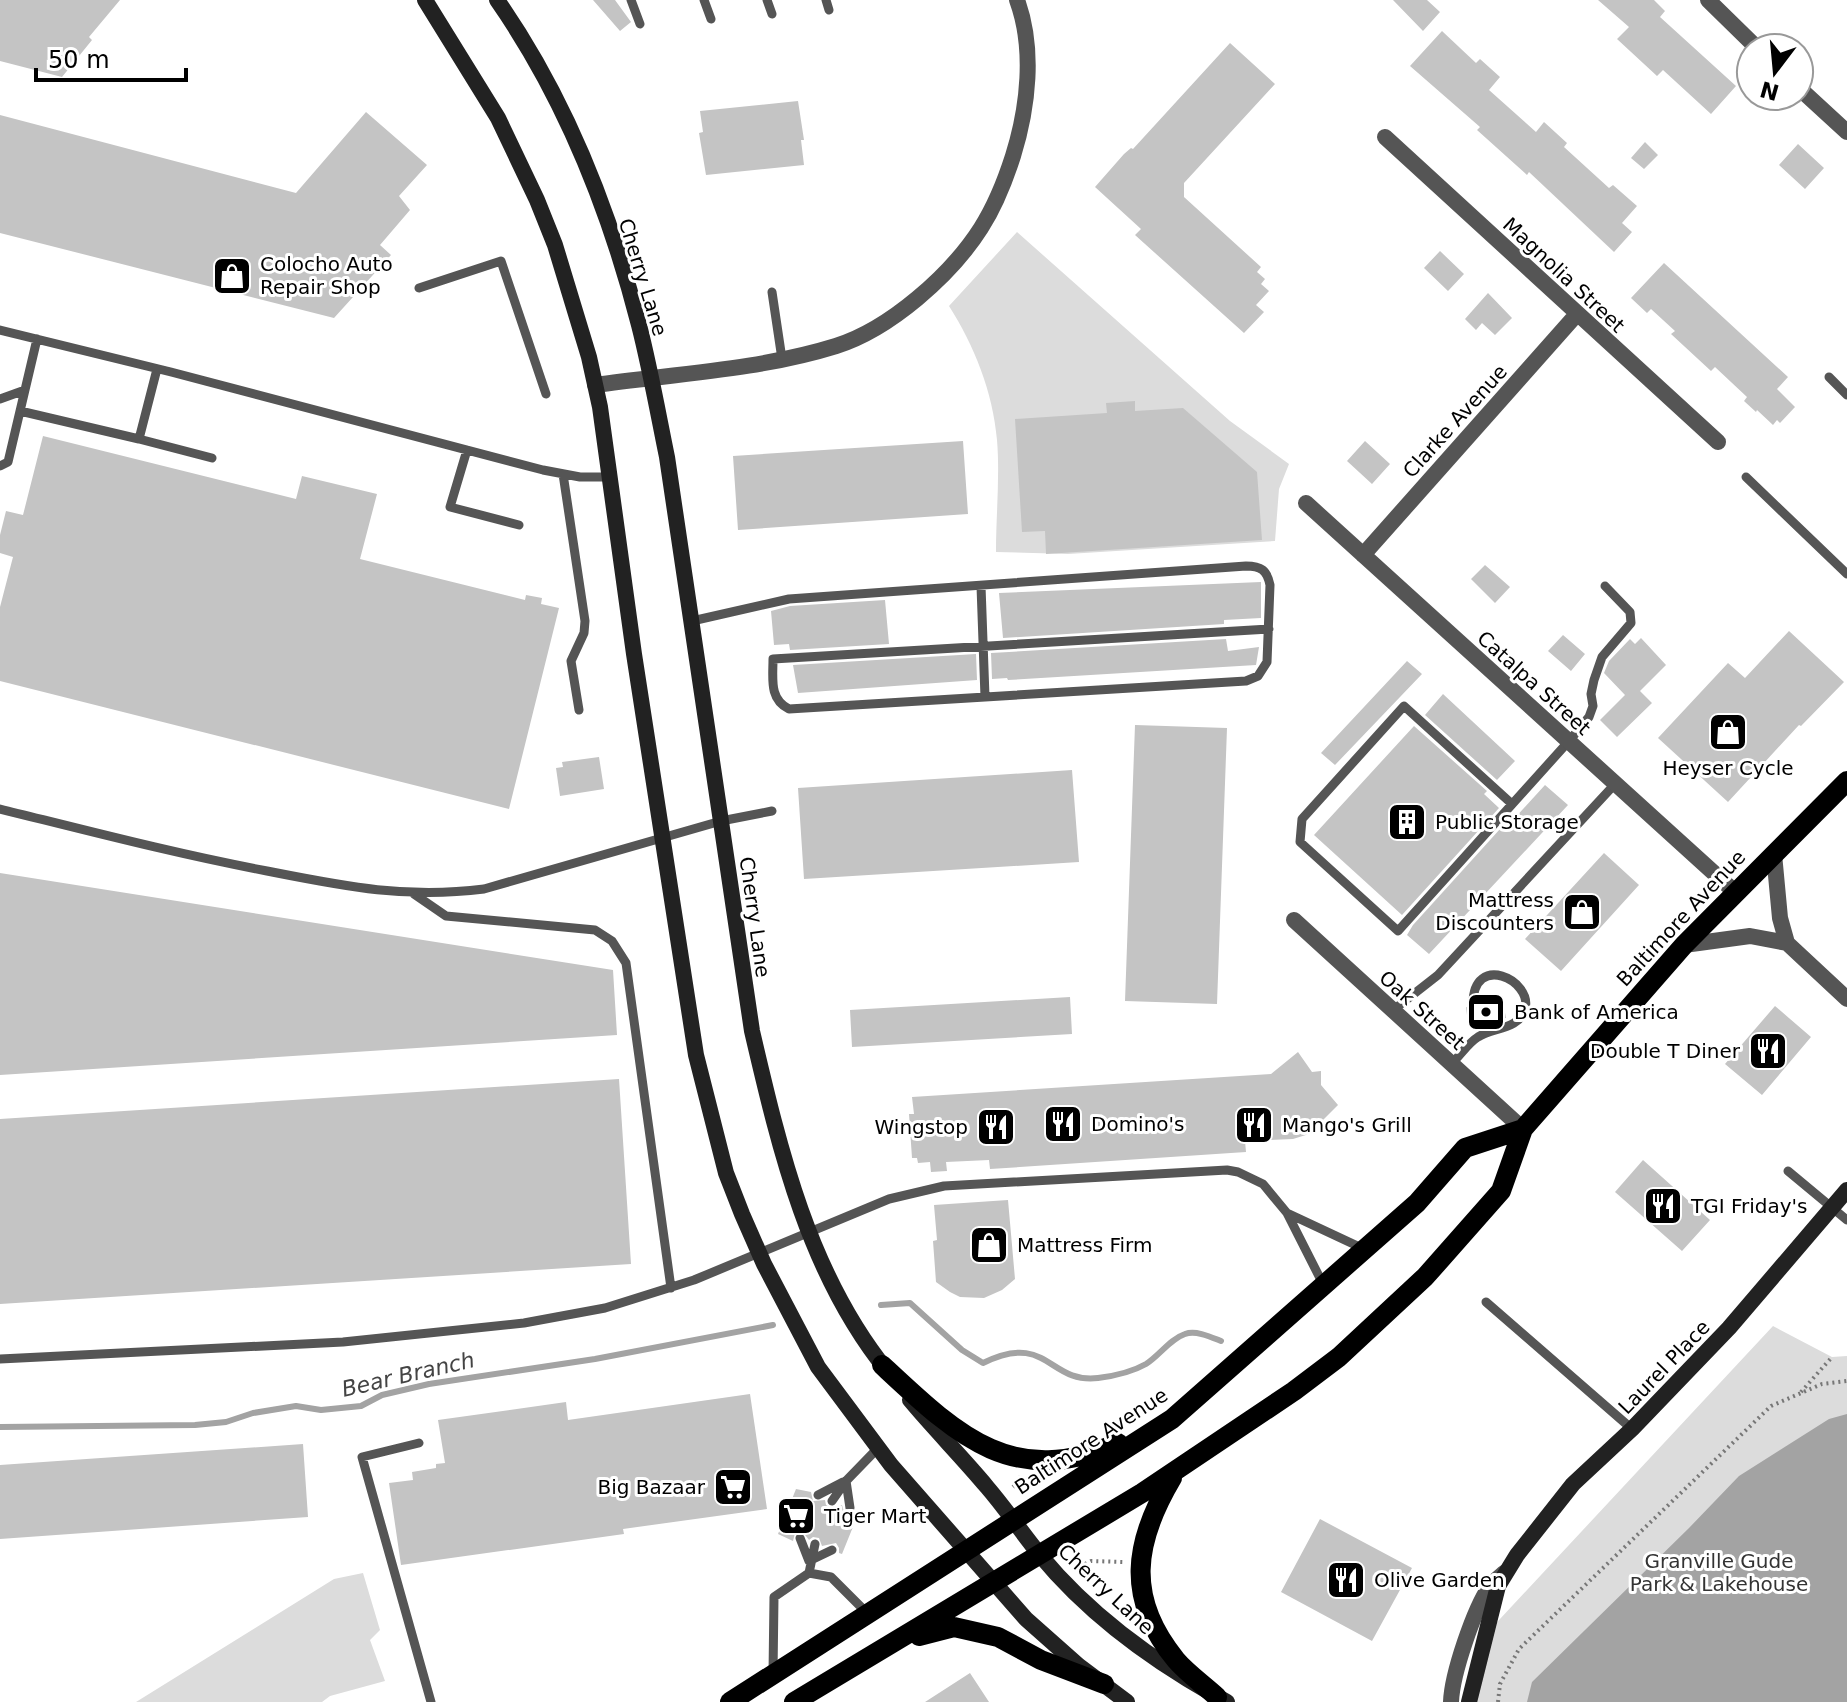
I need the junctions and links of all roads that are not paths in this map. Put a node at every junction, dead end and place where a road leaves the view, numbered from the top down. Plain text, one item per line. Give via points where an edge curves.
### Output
1 (425, 0) edge
2 (497, 0) edge
3 (631, 0) edge
4 (704, 0) edge
5 (767, 0) edge
6 (1017, 0) edge
7 (1708, 0) edge
8 (772, 14) dead end
9 (711, 19) dead end
10 (640, 24) dead end
11 (1741, 32) edge
12 (1815, 103) edge
13 (1847, 132) edge
14 (1385, 137) dead end
15 (419, 288) dead end
16 (772, 292) dead end
17 (1577, 314) junction
18 (0, 330) edge
19 (37, 339) junction
20 (782, 359) junction
21 (157, 369) junction
22 (650, 377) junction
23 (1829, 377) dead end
24 (595, 385) junction
25 (25, 390) junction
26 (546, 394) dead end
27 (1847, 395) edge
28 (0, 399) edge
29 (20, 411) junction
30 (139, 439) junction
31 (1718, 442) dead end
32 (467, 450) junction
33 (212, 458) dead end
34 (0, 466) edge
35 (563, 474) junction
36 (609, 477) junction
37 (1746, 477) dead end
38 (1306, 503) dead end
39 (519, 525) dead end
40 (1363, 555) junction
41 (1847, 574) edge
42 (981, 586) junction
43 (1605, 586) dead end
44 (692, 621) junction
45 (1269, 629) junction
46 (983, 647) junction
47 (985, 697) junction
48 (579, 710) dead end
49 (1569, 741) junction
50 (1847, 781) edge
51 (1615, 784) junction
52 (1512, 804) junction
53 (0, 809) edge
54 (772, 811) dead end
55 (721, 821) junction
56 (663, 838) junction
57 (1774, 854) junction
58 (1736, 893) junction
59 (414, 894) junction
60 (1294, 920) dead end
61 (1787, 943) junction
62 (1684, 945) junction
63 (1847, 999) edge
64 (1473, 1004) dead end
65 (1392, 1011) junction
66 (1477, 1026) dead end
67 (1478, 1037) junction
68 (1451, 1064) junction
69 (1523, 1129) junction
70 (1788, 1171) dead end
71 (1847, 1190) edge
72 (1832, 1207) junction
73 (1287, 1213) junction
74 (1847, 1220) edge
75 (809, 1233) junction
76 (1365, 1250) junction
77 (759, 1253) junction
78 (1325, 1287) junction
79 (671, 1288) junction
80 (1486, 1302) dead end
81 (0, 1359) edge
82 (882, 1365) junction
83 (1172, 1419) junction
84 (1632, 1429) junction
85 (419, 1443) dead end
86 (878, 1448) junction
87 (1176, 1471) junction
88 (846, 1481) junction
89 (818, 1495) dead end
90 (832, 1501) dead end
91 (850, 1508) dead end
92 (1014, 1520) junction
93 (800, 1538) dead end
94 (815, 1544) dead end
95 (832, 1550) dead end
96 (966, 1551) junction
97 (1040, 1556) junction
98 (809, 1561) junction
99 (1509, 1569) junction
100 (809, 1573) junction
101 (994, 1584) junction
102 (868, 1614) junction
103 (896, 1642) junction
104 (773, 1675) junction
105 (1104, 1684) junction
106 (1222, 1700) edge
107 (431, 1702) edge
108 (730, 1702) edge
109 (794, 1702) edge
110 (1127, 1702) edge
111 (1451, 1702) edge
112 (1469, 1702) edge

1 - 24 main road via 498,118 537,200 577,310
2 - 22 main road, Cherry Lane via 557,102 594,189 628,285
3 - 10 lane
4 - 9 lane
5 - 8 lane
6 - 20 street via 1028,63 1026,98 1007,175 981,228 948,269 880,325 837,345
7 - 11 street
12 - 13 street
14 - 17 street, Magnolia Street
15 - 26 lane via 501,261
16 - 20 lane
17 - 31 street, Magnolia Street
17 - 40 street, Clarke Avenue
18 - 19 lane
19 - 21 lane
19 - 25 lane
20 - 22 street
21 - 30 lane
21 - 32 lane
22 - 24 street
22 - 44 main road, Cherry Lane
23 - 27 lane
24 - 36 main road
25 - 28 lane
25 - 29 lane
29 - 30 lane
29 - 34 lane via 8,462
30 - 33 lane
32 - 35 lane
32 - 39 lane via 450,507
35 - 36 lane
35 - 48 lane via 585,621 571,661
36 - 56 main road
37 - 41 lane
38 - 40 street, Catalpa Street
40 - 49 street, Catalpa Street
42 - 44 lane via 789,599
42 - 45 lane via 1258,566 1268,574 1270,585
42 - 46 lane
43 - 49 lane via 1630,612 1631,623 1602,657 1589,717
44 - 55 main road, Cherry Lane
45 - 46 lane
45 - 47 lane via 1267,662 1258,676 1246,681
46 - 47 lane
46 - 47 lane via 773,659 773,689 779,705 789,709
49 - 51 street, Catalpa Street
49 - 52 lane
50 - 57 main road, Baltimore Avenue
51 - 58 street, Catalpa Street
51 - 65 lane via 1438,975
52 - 52 lane via 1398,931 1300,842 1302,819 1404,706
53 - 59 lane via 206,859
54 - 55 lane
55 - 56 lane
55 - 75 main road, Cherry Lane via 752,1031 780,1145
56 - 59 lane via 484,889
56 - 77 main road via 696,1055 726,1173
57 - 58 main road, Baltimore Avenue
57 - 61 street
58 - 62 main road, Baltimore Avenue
59 - 79 lane via 446,916 595,930 612,941 626,963
60 - 65 street, Oak Street
61 - 62 street via 1750,936
61 - 63 street
62 - 69 main road, Baltimore Avenue
64 - 67 lane via 1478,980 1494,974 1507,977 1526,1006 1510,1025
65 - 68 street, Oak Street
66 - 67 lane
67 - 68 lane
68 - 69 street, Oak Street
69 - 76 main road, Baltimore Avenue via 1465,1148 1417,1203
69 - 87 main road, Baltimore Avenue via 1501,1191 1425,1277 1339,1357
70 - 72 lane
71 - 72 main road, Laurel Place
72 - 74 lane
72 - 84 main road, Laurel Place via 1729,1328
73 - 75 lane via 1263,1184 1227,1170 944,1186 889,1199
73 - 76 lane
73 - 78 lane
75 - 77 lane
75 - 82 main road, Cherry Lane via 834,1289
76 - 78 main road, Baltimore Avenue
77 - 79 lane
77 - 86 main road via 818,1367
78 - 83 main road, Baltimore Avenue
79 - 81 lane via 605,1308 524,1323 343,1342
80 - 84 lane
82 - 83 main road via 953,1426 993,1450 1023,1460 1078,1458
82 - 92 main road, Cherry Lane
83 - 92 main road, Baltimore Avenue
84 - 99 main road, Laurel Place via 1573,1484
85 - 107 lane via 362,1457
86 - 88 lane
86 - 96 main road
87 - 97 main road, Baltimore Avenue
87 - 106 main road via 1145,1532 1140,1588 1152,1624 1177,1661
88 - 89 lane
88 - 90 lane
88 - 91 lane
92 - 96 main road, Baltimore Avenue
92 - 97 main road, Cherry Lane
93 - 98 lane
94 - 98 lane
95 - 98 lane
96 - 101 main road
96 - 102 main road, Baltimore Avenue
97 - 101 main road, Baltimore Avenue
97 - 106 main road, Cherry Lane via 1137,1647
98 - 100 lane
99 - 111 street, Laurel Place via 1491,1584 1479,1610
99 - 112 main road, Laurel Place via 1498,1586
100 - 102 lane via 831,1577
100 - 104 lane via 774,1597
101 - 103 main road, Baltimore Avenue
101 - 105 main road via 1026,1619
102 - 104 main road, Baltimore Avenue
103 - 105 main road via 954,1627 998,1637
103 - 109 main road, Baltimore Avenue
104 - 108 main road, Baltimore Avenue
105 - 110 main road

